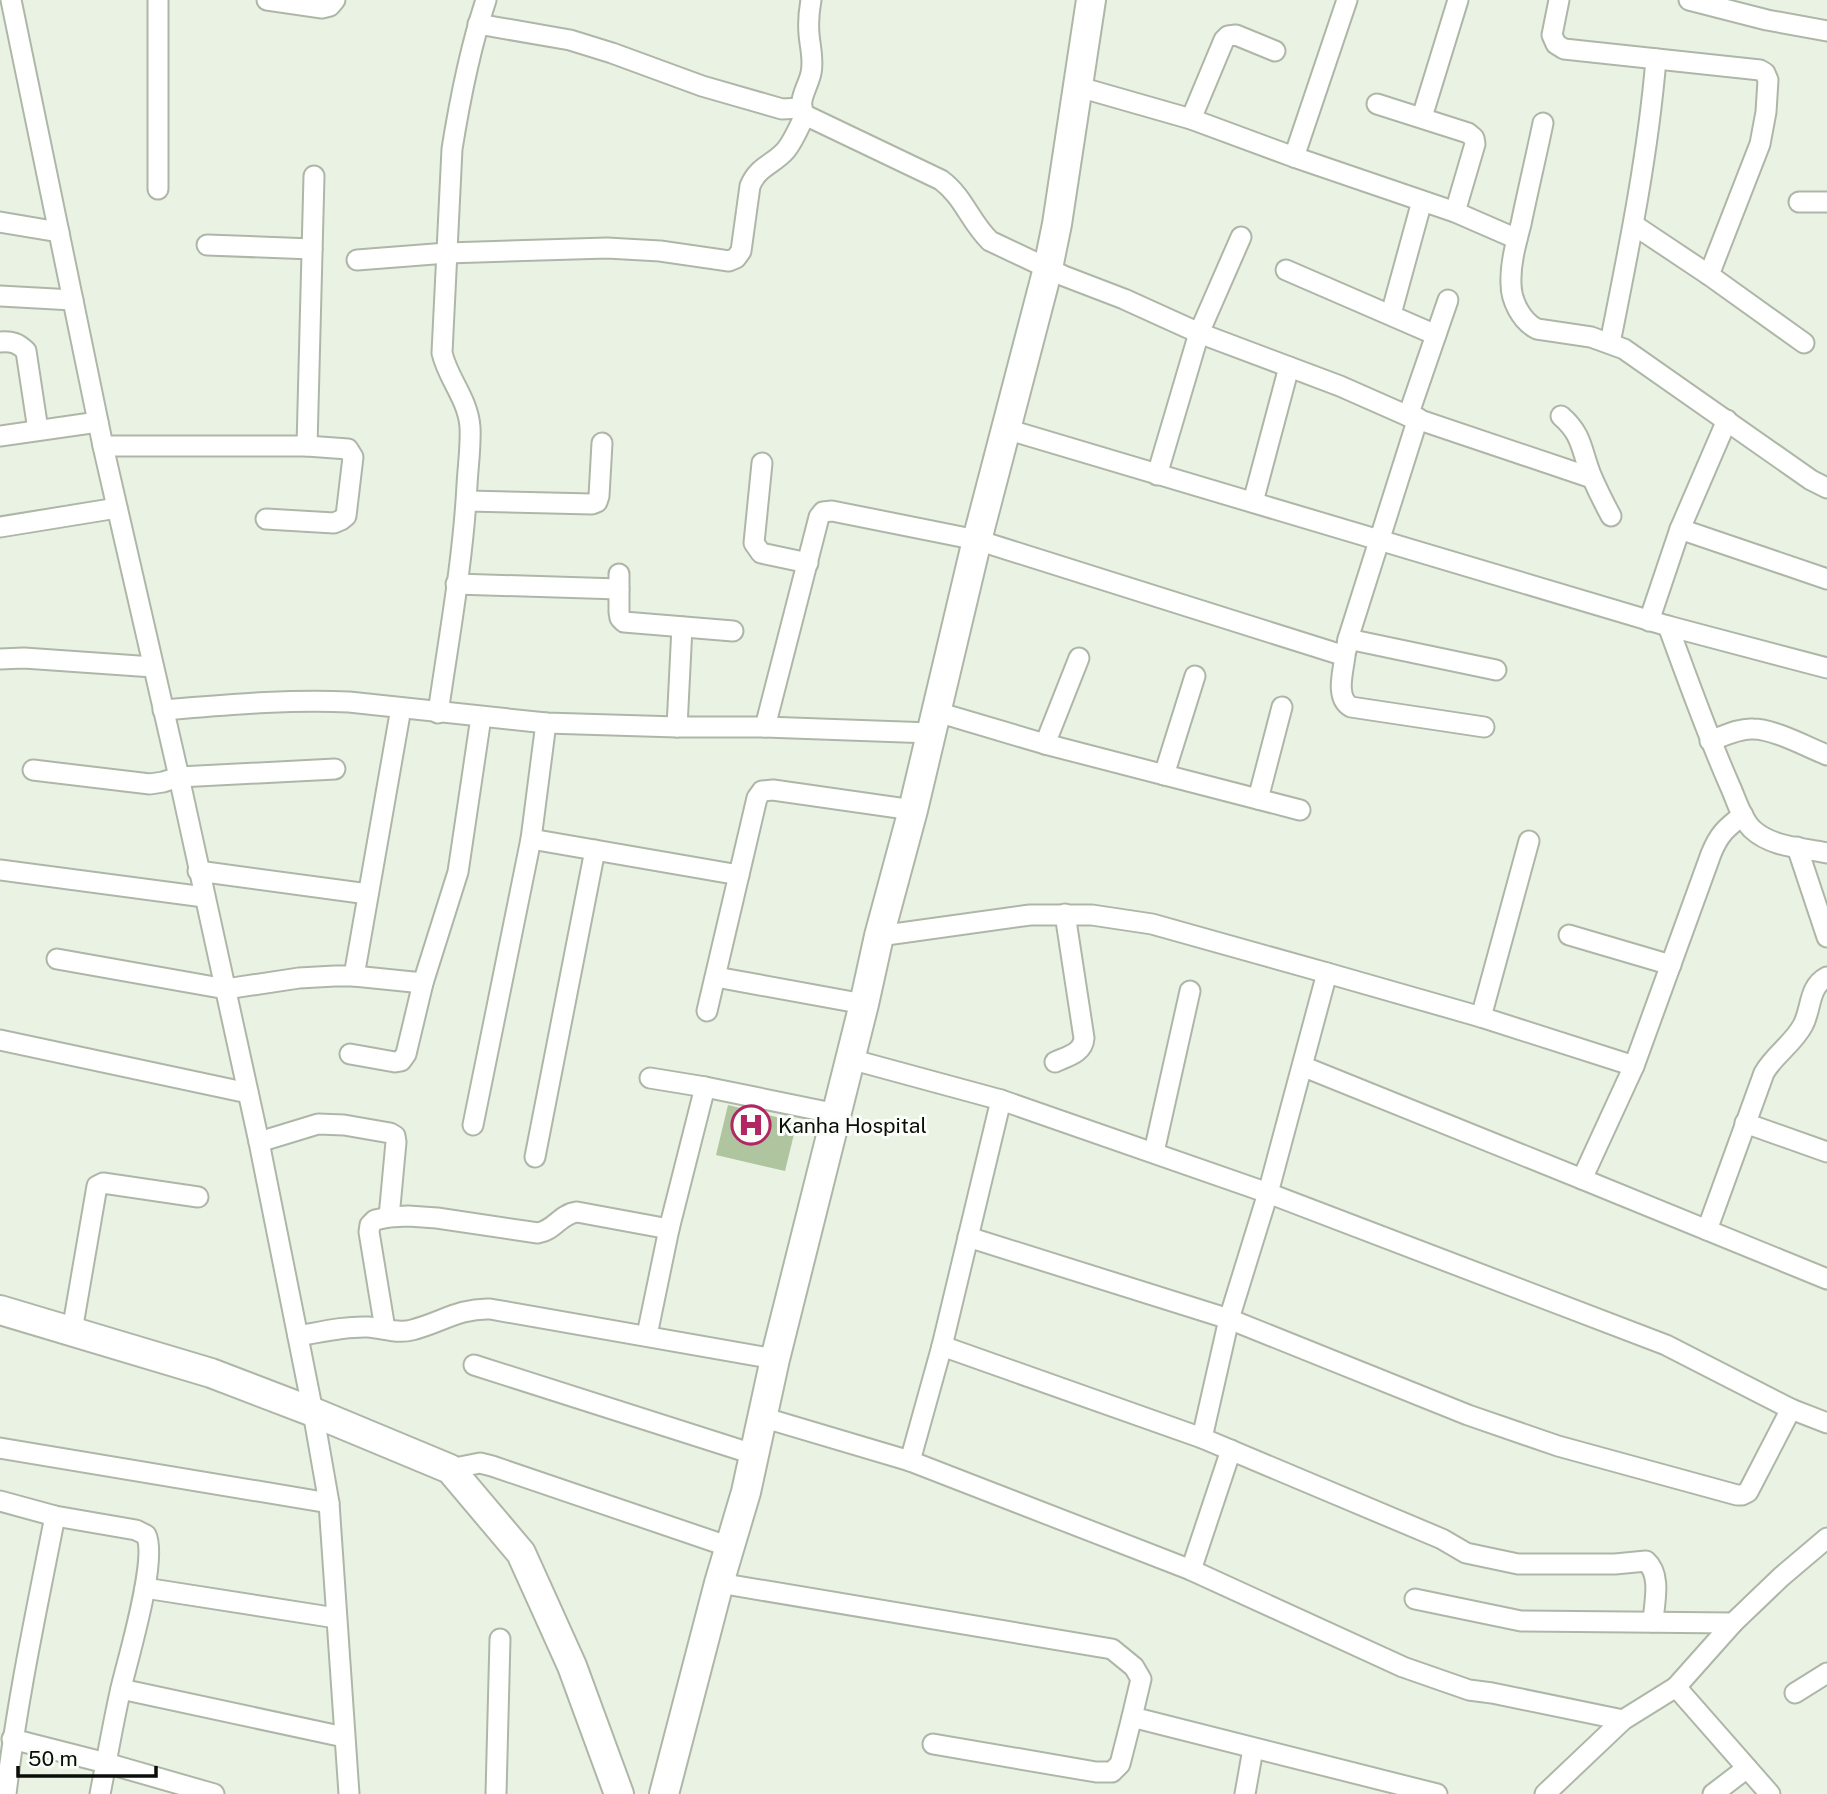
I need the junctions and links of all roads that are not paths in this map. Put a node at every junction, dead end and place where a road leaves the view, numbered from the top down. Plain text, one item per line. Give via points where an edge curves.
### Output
1 (11, 0) edge
2 (158, 0) edge
3 (267, 0) edge
4 (335, 0) edge
5 (486, 0) edge
6 (811, 0) edge
7 (1091, 0) edge
8 (1347, 0) edge
9 (1458, 0) edge
10 (1559, 0) edge
11 (1689, 0) edge
12 (478, 24) junction
13 (8, 30) edge
14 (1827, 31) edge
15 (1275, 51) dead end
16 (1656, 59) junction
17 (1079, 87) junction
18 (1377, 104) dead end
19 (803, 111) junction
20 (1422, 117) junction
21 (1191, 119) junction
22 (1543, 123) dead end
23 (1294, 156) junction
24 (314, 176) dead end
25 (158, 189) dead end
26 (1422, 201) junction
27 (1799, 202) dead end
28 (1827, 202) edge
29 (1455, 212) junction
30 (0, 222) edge
31 (1634, 225) junction
32 (59, 232) junction
33 (1241, 237) dead end
34 (1517, 239) junction
35 (207, 245) dead end
36 (312, 249) junction
37 (447, 253) junction
38 (358, 260) dead end
39 (1048, 268) junction
40 (1286, 270) dead end
41 (1709, 275) junction
42 (0, 296) edge
43 (73, 300) junction
44 (1448, 300) dead end
45 (1391, 314) junction
46 (1199, 333) junction
47 (1436, 335) junction
48 (0, 342) edge
49 (1610, 343) junction
50 (1804, 343) dead end
51 (1289, 367) junction
52 (1561, 416) dead end
53 (1413, 417) junction
54 (1727, 420) junction
55 (98, 422) junction
56 (1006, 429) junction
57 (38, 430) junction
58 (0, 436) edge
59 (602, 443) dead end
60 (103, 446) junction
61 (307, 446) junction
62 (762, 463) dead end
63 (1157, 475) junction
64 (1592, 478) junction
65 (1827, 488) edge
66 (467, 501) junction
67 (1252, 502) junction
68 (117, 508) junction
69 (1611, 516) dead end
70 (266, 519) dead end
71 (0, 527) edge
72 (1679, 529) junction
73 (977, 540) junction
74 (1380, 541) junction
75 (807, 563) junction
76 (1827, 579) edge
77 (457, 584) junction
78 (1659, 624) junction
79 (682, 627) junction
80 (733, 631) dead end
81 (1346, 648) junction
82 (1079, 658) dead end
83 (0, 659) edge
84 (153, 667) junction
85 (1827, 668) edge
86 (1496, 670) dead end
87 (1195, 676) dead end
88 (401, 708) junction
89 (1282, 708) dead end
90 (163, 710) junction
91 (438, 713) junction
92 (481, 717) junction
93 (934, 722) junction
94 (546, 723) junction
95 (677, 727) junction
96 (765, 727) junction
97 (1484, 727) dead end
98 (1710, 741) junction
99 (1045, 744) junction
100 (1827, 755) edge
101 (335, 769) dead end
102 (33, 770) dead end
103 (1164, 775) junction
104 (178, 777) junction
105 (1258, 800) junction
106 (912, 810) junction
107 (1300, 810) dead end
108 (1743, 815) junction
109 (531, 839) junction
110 (1529, 841) dead end
111 (1797, 847) junction
112 (595, 850) junction
113 (1827, 853) edge
114 (0, 870) edge
115 (198, 871) junction
116 (739, 875) junction
117 (368, 894) junction
118 (204, 897) junction
119 (1065, 914) junction
120 (1569, 934) dead end
121 (879, 936) junction
122 (1827, 937) edge
123 (57, 959) dead end
124 (1671, 965) junction
125 (1327, 973) junction
126 (354, 976) junction
127 (716, 977) junction
128 (1827, 977) edge
129 (423, 983) junction
130 (226, 989) junction
131 (1190, 991) dead end
132 (864, 1003) junction
133 (707, 1011) dead end
134 (1481, 1017) junction
135 (0, 1040) edge
136 (350, 1054) dead end
137 (850, 1059) junction
138 (1055, 1062) dead end
139 (1302, 1066) junction
140 (1634, 1066) junction
141 (650, 1078) dead end
142 (705, 1087) junction
143 (248, 1093) junction
144 (1001, 1100) junction
145 (837, 1114) junction
146 (1745, 1123) junction
147 (473, 1125) dead end
148 (259, 1142) junction
149 (1154, 1152) junction
150 (1827, 1152) edge
151 (535, 1157) dead end
152 (1582, 1179) junction
153 (1268, 1193) junction
154 (198, 1197) dead end
155 (389, 1216) junction
156 (668, 1229) junction
157 (1707, 1230) junction
158 (968, 1237) junction
159 (1827, 1279) edge
160 (0, 1310) edge
161 (1229, 1319) junction
162 (385, 1329) junction
163 (72, 1331) junction
164 (647, 1335) junction
165 (298, 1336) junction
166 (942, 1346) junction
167 (775, 1359) junction
168 (474, 1365) dead end
169 (1791, 1409) junction
170 (313, 1412) junction
171 (762, 1417) junction
172 (1827, 1423) edge
173 (1202, 1438) junction
174 (0, 1448) edge
175 (1231, 1450) junction
176 (753, 1454) junction
177 (910, 1461) junction
178 (450, 1469) junction
179 (0, 1501) edge
180 (329, 1503) junction
181 (55, 1516) junction
182 (1827, 1538) edge
183 (730, 1547) junction
184 (1191, 1570) junction
185 (719, 1583) junction
186 (145, 1588) junction
187 (1415, 1600) dead end
188 (336, 1618) junction
189 (1653, 1622) junction
190 (1733, 1623) junction
191 (500, 1639) dead end
192 (1827, 1673) edge
193 (1676, 1687) junction
194 (121, 1689) junction
195 (1794, 1693) dead end
196 (1132, 1717) junction
197 (1623, 1720) junction
198 (344, 1737) junction
199 (12, 1740) junction
200 (933, 1744) dead end
201 (1253, 1749) junction
202 (106, 1763) junction
203 (1747, 1768) junction
204 (1555, 1791) edge
205 (6, 1794) edge
206 (100, 1794) edge
207 (214, 1794) edge
208 (349, 1794) edge
209 (496, 1794) edge
210 (619, 1794) edge
211 (664, 1794) edge
212 (1245, 1794) edge
213 (1437, 1794) edge
214 (1713, 1794) edge
215 (1770, 1794) edge

1 - 13 street
2 - 25 street
3 - 4 street via 322,8
5 - 12 street
6 - 19 street via 808,24 813,62
7 - 17 main road
8 - 23 street
9 - 20 street
10 - 16 street via 1552,35 1564,49
11 - 14 street
12 - 19 street via 570,40 702,86
12 - 37 street via 452,149
13 - 32 street
15 - 21 street via 1228,36
16 - 31 street
16 - 41 street via 1760,70 1768,80 1760,145
17 - 21 street
17 - 39 main road
18 - 20 street
19 - 37 street via 787,149 754,177 741,251 729,261 607,248
19 - 39 street via 941,180 953,189 990,241
20 - 29 street via 1474,138
21 - 23 street
22 - 34 street
23 - 26 street
24 - 36 street
26 - 29 street
26 - 45 street
27 - 28 street
29 - 34 street
30 - 32 street
31 - 41 street
31 - 49 street
32 - 43 street
33 - 46 street
34 - 49 street via 1511,286 1529,325
35 - 36 street
36 - 61 street
37 - 38 street
37 - 66 street via 442,353 467,411
39 - 46 street
39 - 56 main road
40 - 45 street
41 - 50 street
42 - 43 street
43 - 55 street
44 - 47 street
45 - 47 street
46 - 51 street
46 - 63 street
47 - 53 street
48 - 57 street via 19,344 26,351
49 - 54 street
51 - 53 street
51 - 67 street
52 - 64 street via 1578,434
53 - 64 street
53 - 74 street
54 - 65 street
54 - 72 street
55 - 57 street
55 - 60 street
56 - 63 street
56 - 73 main road
57 - 58 street
59 - 66 street via 597,502
60 - 61 street
60 - 68 street
61 - 70 street via 351,453 345,516 334,523
62 - 75 street via 754,543 761,553
63 - 67 street
64 - 69 street
66 - 77 street
67 - 74 street
68 - 71 street
68 - 84 street
72 - 76 street
72 - 78 street
73 - 75 street via 823,512
73 - 81 street
73 - 93 main road
74 - 78 street
74 - 81 street
75 - 96 street
77 - 79 street via 619,582 619,612 624,622
77 - 91 street
78 - 85 street
78 - 98 street
79 - 80 street
79 - 95 street
81 - 86 street
81 - 97 street via 1341,696 1351,707
82 - 99 street
83 - 84 street
84 - 90 street
87 - 103 street
88 - 90 street via 294,701
88 - 91 street
88 - 117 street
89 - 105 street
90 - 104 street
91 - 92 street
92 - 94 street
92 - 129 street via 458,872
93 - 96 street
93 - 99 street
93 - 106 main road
94 - 95 street
94 - 109 street
95 - 96 street
98 - 100 street via 1751,728
98 - 108 street
99 - 103 street
101 - 104 street
102 - 104 street via 150,784
103 - 105 street
104 - 115 street
105 - 107 street
106 - 116 street via 762,791
106 - 121 main road
108 - 111 street via 1764,838
108 - 124 street via 1718,838
109 - 112 street
109 - 147 street
110 - 134 street
111 - 113 street
111 - 122 street
112 - 116 street
112 - 151 street
114 - 118 street
115 - 117 street
115 - 118 street
116 - 127 street
117 - 126 street
118 - 130 street
119 - 121 street
119 - 125 street via 1152,924
119 - 138 street via 1084,1038 1077,1052
120 - 124 street
121 - 132 main road
123 - 130 street
124 - 140 street
125 - 134 street
125 - 139 street
126 - 129 street
126 - 130 street via 299,978
127 - 132 street
127 - 133 street
128 - 146 street via 1814,989 1801,1028 1764,1073
129 - 136 street via 404,1058 395,1062
130 - 143 street
131 - 149 street
132 - 137 main road
134 - 140 street
135 - 143 street
137 - 144 street
137 - 145 main road
139 - 152 street
139 - 153 street
140 - 152 street
141 - 142 street
142 - 145 street
142 - 156 street
143 - 148 street
144 - 149 street
144 - 158 street
145 - 167 main road
146 - 150 street
146 - 157 street
148 - 155 street via 318,1124 390,1133 396,1142
148 - 165 street
149 - 153 street
152 - 157 street
153 - 161 street
153 - 169 street via 1665,1345
154 - 163 street via 103,1183 97,1186
155 - 156 street via 538,1233 577,1212
155 - 162 street via 376,1220 369,1232
156 - 164 street
157 - 159 street
158 - 161 street
158 - 166 street
160 - 163 main road
161 - 169 street via 1468,1415 1558,1446 1742,1496
161 - 173 street
162 - 164 street via 412,1330 483,1309
162 - 165 street via 354,1327
163 - 170 main road via 211,1373
164 - 167 street
165 - 170 street
166 - 173 street
166 - 177 street
167 - 171 main road
168 - 176 street
169 - 172 street
170 - 178 main road
170 - 180 street
171 - 176 main road
171 - 177 street
173 - 175 street
174 - 180 street
175 - 184 street
175 - 189 street via 1466,1553 1518,1564 1646,1561 1656,1575
176 - 183 main road
177 - 184 street
178 - 183 street via 480,1463 492,1466
178 - 210 main road via 521,1553 572,1666
179 - 181 street
180 - 188 street
181 - 186 street via 146,1535 150,1542
181 - 199 street
182 - 190 street
183 - 185 main road
184 - 197 street via 1403,1667 1469,1690
185 - 196 street via 1112,1649 1141,1679
185 - 211 main road
186 - 188 street
186 - 194 street
187 - 189 street via 1521,1620
188 - 198 street
189 - 190 street
190 - 193 street
191 - 209 street
192 - 195 street
193 - 197 street
193 - 203 street
194 - 198 street
194 - 202 street
196 - 200 street via 1120,1764 1112,1772
196 - 201 street
197 - 204 street
198 - 208 street
199 - 202 street
199 - 205 street
201 - 212 street
201 - 213 street
202 - 206 street
202 - 207 street
203 - 214 street
203 - 215 street

